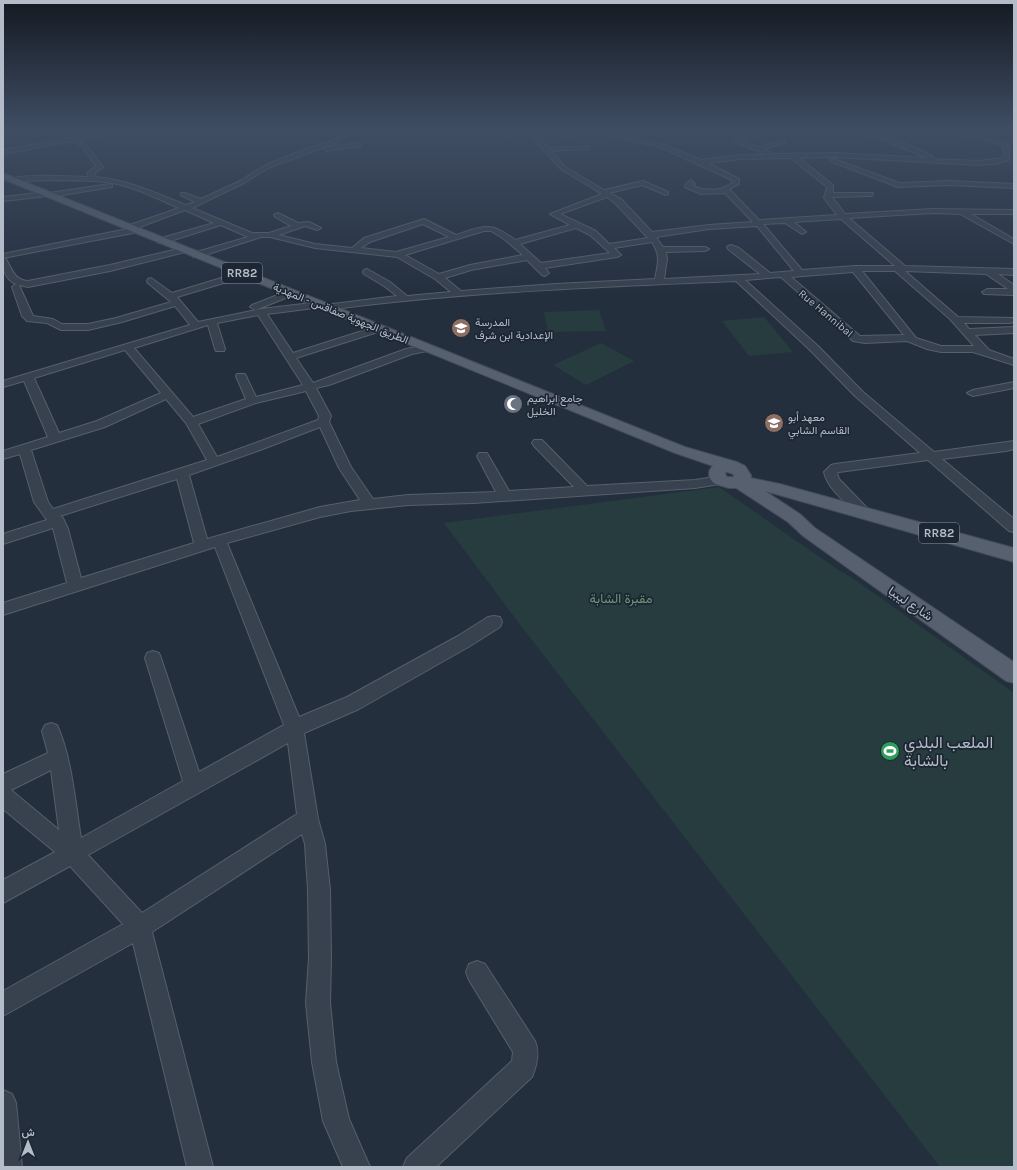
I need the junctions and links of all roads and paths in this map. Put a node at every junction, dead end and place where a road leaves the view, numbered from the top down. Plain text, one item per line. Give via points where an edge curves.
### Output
1 (27, 186) edge
2 (118, 186) edge
3 (125, 186) edge
4 (230, 186) edge
5 (593, 186) edge
6 (634, 186) edge
7 (650, 186) edge
8 (689, 186) edge
9 (731, 186) edge
10 (830, 186) edge
11 (726, 191) junction
12 (605, 193) junction
13 (666, 193) dead end
14 (48, 194) junction
15 (183, 194) dead end
16 (871, 194) dead end
17 (829, 195) junction
18 (3, 199) edge
19 (202, 202) junction
20 (185, 209) junction
21 (963, 211) junction
22 (1013, 213) edge
23 (278, 215) dead end
24 (842, 216) junction
25 (787, 220) junction
26 (222, 223) junction
27 (757, 223) junction
28 (577, 225) junction
29 (297, 226) junction
30 (316, 228) dead end
31 (133, 229) junction
32 (802, 232) dead end
33 (265, 235) junction
34 (455, 237) junction
35 (652, 237) junction
36 (162, 241) junction
37 (513, 242) junction
38 (1014, 242) edge
39 (609, 246) junction
40 (731, 247) dead end
41 (705, 249) dead end
42 (182, 250) junction
43 (354, 250) junction
44 (661, 250) junction
45 (196, 255) junction
46 (396, 255) junction
47 (3, 256) edge
48 (528, 257) junction
49 (3, 261) edge
50 (538, 266) junction
51 (900, 268) junction
52 (855, 269) junction
53 (367, 272) dead end
54 (989, 272) junction
55 (1014, 272) edge
56 (800, 273) junction
57 (244, 274) junction
58 (783, 274) junction
59 (767, 275) junction
60 (438, 276) junction
61 (738, 278) junction
62 (151, 281) dead end
63 (659, 281) junction
64 (35, 283) junction
65 (555, 287) junction
66 (1014, 289) edge
67 (987, 292) dead end
68 (1014, 292) edge
69 (290, 293) junction
70 (459, 294) junction
71 (173, 299) junction
72 (405, 299) junction
73 (390, 301) junction
74 (376, 303) junction
75 (323, 306) junction
76 (261, 312) junction
77 (337, 312) junction
78 (216, 320) junction
79 (956, 320) junction
80 (1010, 320) dead end
81 (361, 321) junction
82 (196, 326) junction
83 (381, 328) junction
84 (1014, 330) edge
85 (968, 332) junction
86 (912, 339) junction
87 (128, 347) junction
88 (220, 348) dead end
89 (428, 348) junction
90 (984, 352) junction
91 (290, 357) junction
92 (1014, 362) edge
93 (240, 376) dead end
94 (28, 377) junction
95 (3, 384) edge
96 (1014, 385) edge
97 (310, 388) junction
98 (973, 393) dead end
99 (168, 394) junction
100 (252, 401) junction
101 (191, 422) junction
102 (324, 422) junction
103 (55, 438) junction
104 (538, 443) dead end
105 (24, 448) junction
106 (1011, 448) edge
107 (3, 455) edge
108 (483, 456) dead end
109 (932, 456) junction
110 (214, 462) junction
111 (182, 472) junction
112 (729, 476) junction
113 (792, 489) junction
114 (583, 490) junction
115 (505, 496) junction
116 (369, 504) junction
117 (864, 512) junction
118 (54, 517) junction
119 (794, 518) junction
120 (1014, 527) edge
121 (809, 532) junction
122 (3, 539) edge
123 (210, 543) junction
124 (1014, 555) edge
125 (75, 585) junction
126 (3, 609) edge
127 (494, 622) dead end
128 (153, 658) dead end
129 (1014, 674) edge
130 (295, 730) junction
131 (51, 731) dead end
132 (58, 757) junction
133 (3, 784) edge
134 (194, 786) junction
135 (3, 796) edge
136 (308, 819) junction
137 (73, 854) junction
138 (3, 892) edge
139 (140, 927) junction
140 (477, 972) dead end
141 (3, 1004) edge
142 (3, 1103) edge
143 (9, 1167) edge
144 (200, 1167) edge
145 (357, 1167) edge
146 (416, 1167) edge

1 - 14 main road, الطريق الجهوية صفاقس - المهدية / RR82
2 - 14 street
3 - 20 street via 150,193
4 - 19 street
5 - 12 street
6 - 12 street
7 - 13 street
8 - 11 street via 701,192
9 - 11 street via 725,188
10 - 17 street
11 - 27 street
12 - 28 street via 553,214
12 - 35 street via 623,206
14 - 18 street
14 - 31 main road, الطريق الجهوية صفاقس - المهدية / RR82
15 - 19 street
16 - 17 street
17 - 24 street via 828,198
19 - 20 street
20 - 26 street
20 - 31 street
21 - 22 street
21 - 24 street
21 - 38 street
23 - 29 street
24 - 25 street
24 - 51 street
25 - 27 street
25 - 32 street
26 - 33 street via 245,233
26 - 36 street
27 - 35 street via 710,227
27 - 56 street
28 - 37 street
28 - 39 street via 593,233
29 - 30 street via 307,224
29 - 33 street
31 - 36 main road, الطريق الجهوية صفاقس - المهدية / RR82
31 - 47 street
33 - 43 street via 315,246
33 - 45 street
34 - 37 street via 490,228
34 - 43 street via 424,221 367,240
34 - 46 street
35 - 39 street
35 - 44 street
36 - 42 main road, الطريق الجهوية صفاقس - المهدية / RR82
37 - 48 street
39 - 50 street via 617,255
40 - 59 street
41 - 44 street
42 - 45 main road, الطريق الجهوية صفاقس - المهدية / RR82
42 - 64 street
43 - 46 street
44 - 63 street via 663,259
45 - 57 main road, الطريق الجهوية صفاقس - المهدية / RR82
46 - 60 street
48 - 50 street
48 - 60 street
49 - 64 street via 17,282
50 - 65 street
51 - 52 street
51 - 54 street
51 - 79 street
52 - 56 street
52 - 86 street
53 - 72 street via 385,282
54 - 55 street
54 - 66 street
56 - 58 street
57 - 69 main road, الطريق الجهوية صفاقس - المهدية / RR82
57 - 71 street
58 - 59 street
58 - 86 street, Rue Hannibal via 857,339
59 - 61 street
60 - 70 street
61 - 63 street
61 - 109 street via 814,348 859,394
62 - 71 street
63 - 65 street
64 - 71 street via 12,288 27,316 62,327 102,324
65 - 70 street
67 - 68 street
69 - 75 main road, الطريق الجهوية صفاقس - المهدية / RR82
69 - 78 street
70 - 72 street
71 - 82 street
72 - 73 street
73 - 74 street
73 - 75 street
74 - 77 street
74 - 81 street via 362,308 359,312
75 - 76 street
75 - 77 main road, الطريق الجهوية صفاقس - المهدية / RR82
76 - 78 street
76 - 91 street
77 - 81 main road, الطريق الجهوية صفاقس - المهدية / RR82
78 - 82 street
78 - 88 street
79 - 80 street
79 - 85 street
81 - 83 main road, الطريق الجهوية صفاقس - المهدية / RR82
82 - 87 street
83 - 89 main road, الطريق الجهوية صفاقس - المهدية / RR82
83 - 91 street
84 - 85 street
85 - 90 street
86 - 90 street, Rue Hannibal via 941,349 964,348
87 - 94 street
87 - 99 street
89 - 97 street via 410,351
89 - 112 main road, الطريق الجهوية صفاقس - المهدية / RR82 via 680,450
90 - 92 street, Rue Hannibal
91 - 97 street
93 - 100 street
94 - 95 street
94 - 103 street
96 - 98 street
97 - 100 street
97 - 102 street via 325,416
99 - 101 street
99 - 103 street via 106,422
100 - 101 street
101 - 110 street
102 - 110 street
102 - 116 street via 345,468
103 - 105 street
104 - 114 street
105 - 107 street
105 - 118 street via 41,502
106 - 109 street
108 - 115 street
109 - 117 street via 835,468 830,472 835,482
109 - 120 street
110 - 111 street
111 - 118 street
111 - 123 street
112 - 113 main road, الطريق الجهوية صفاقس - المهدية / RR82
112 - 114 street via 695,484
112 - 119 main road, شارع ليبيا
112 - 121 main road, شارع ليبيا via 791,523
113 - 117 main road, الطريق الجهوية صفاقس - المهدية / RR82 via 841,507
113 - 119 main road via 790,506
114 - 115 street
115 - 116 street
116 - 123 street via 320,512
117 - 124 main road, الطريق الجهوية صفاقس - المهدية / RR82
118 - 122 street
118 - 125 street
119 - 121 main road, شارع ليبيا
121 - 129 main road, شارع ليبيا
123 - 125 street
123 - 130 street via 286,704
125 - 126 street
127 - 130 street via 353,703
128 - 134 street
130 - 134 street
130 - 136 street
131 - 132 street
132 - 133 street
132 - 137 street
134 - 137 street
135 - 137 street
136 - 139 street
136 - 145 street via 315,844 319,890 318,1004 324,1062 336,1120
137 - 138 street
137 - 139 street
139 - 141 street
139 - 144 street
140 - 146 street via 526,1050 523,1068
142 - 143 street

